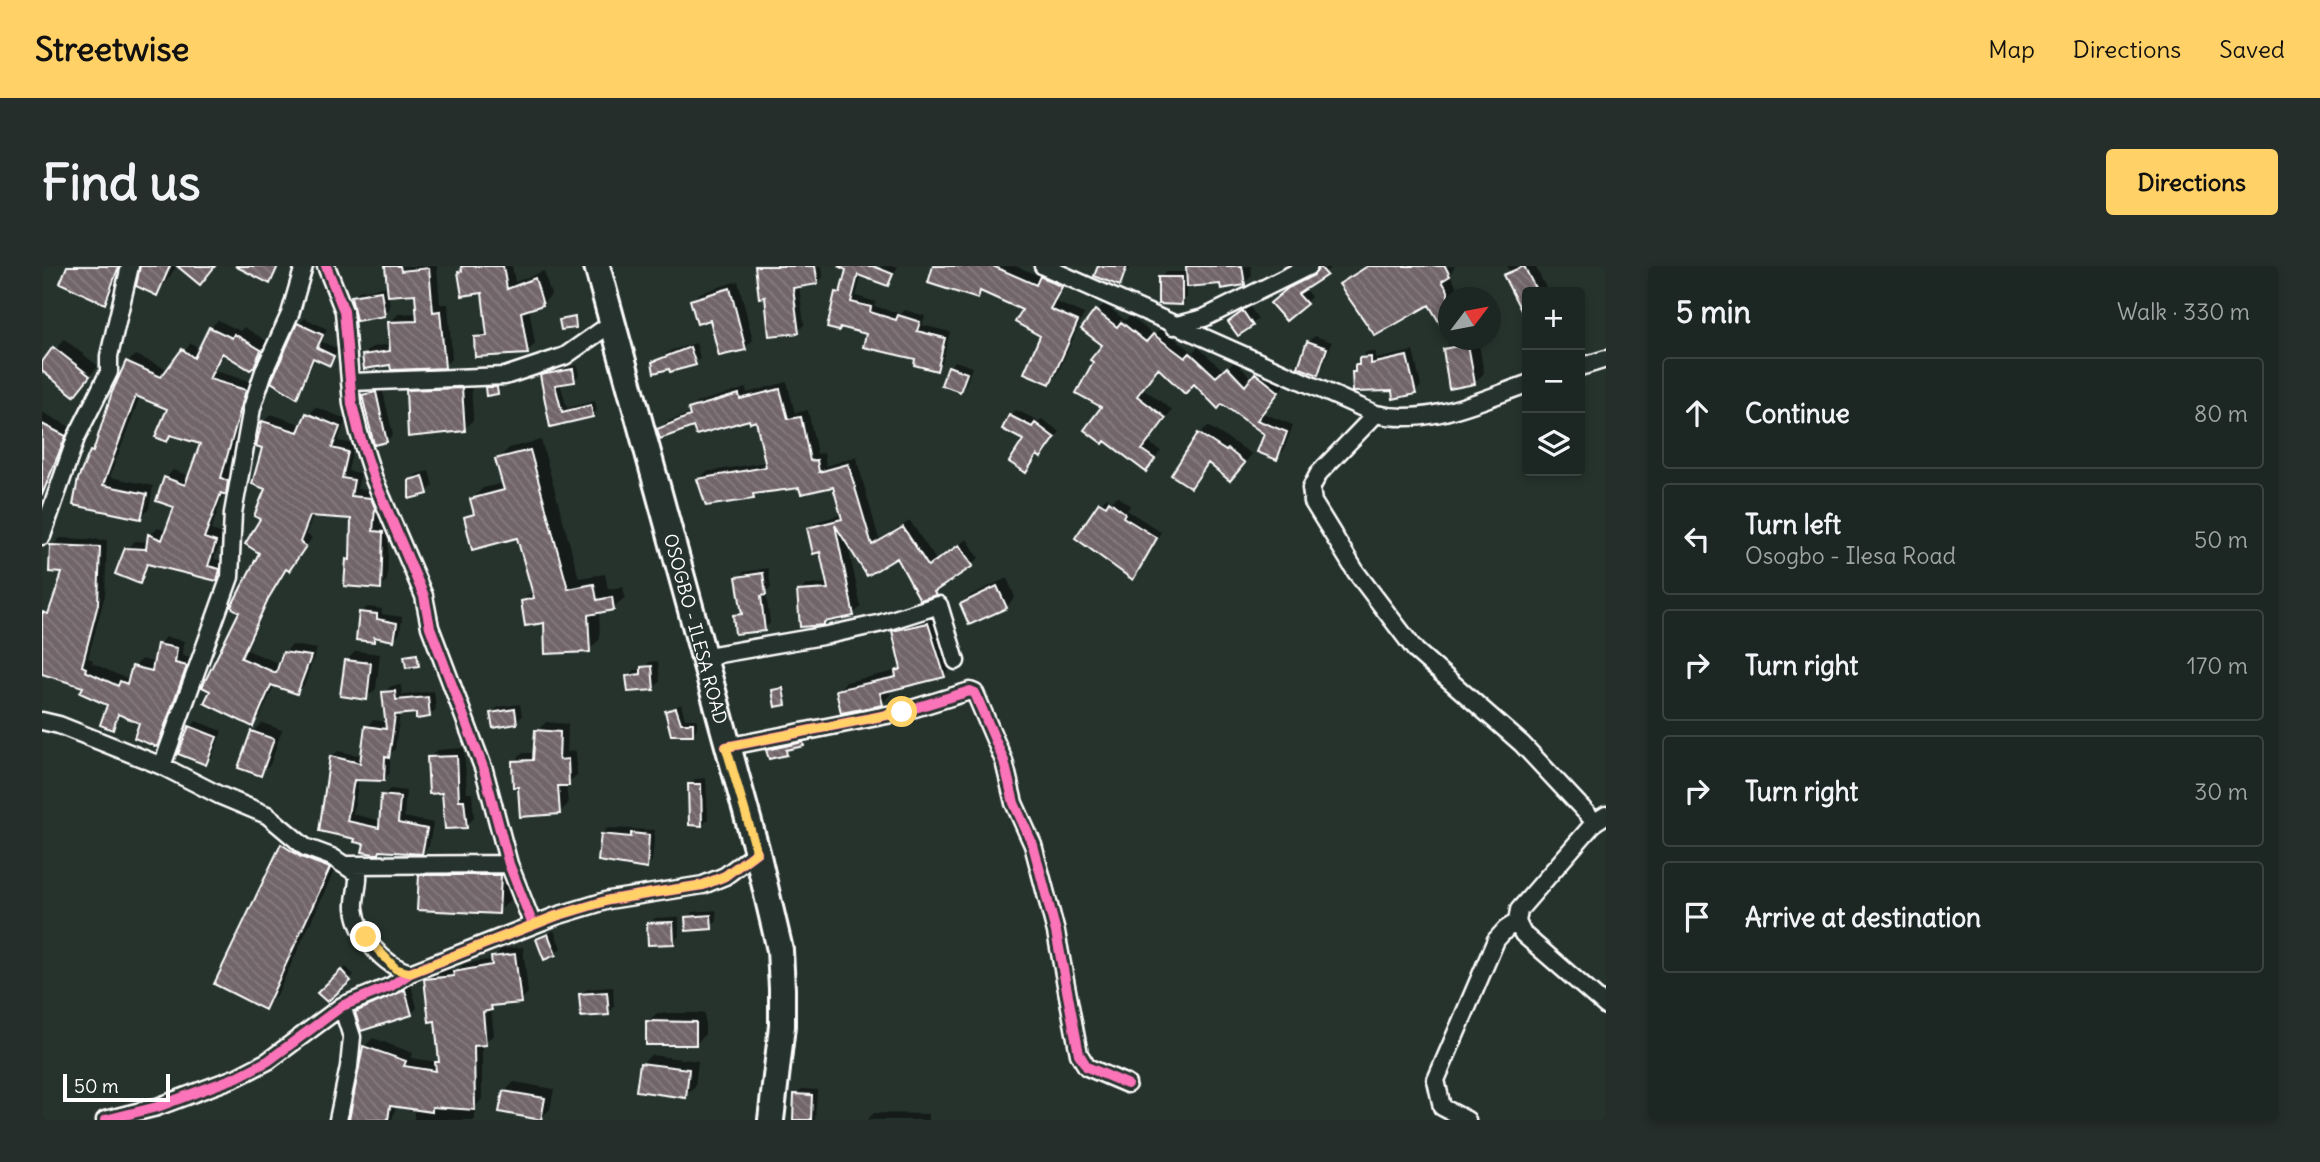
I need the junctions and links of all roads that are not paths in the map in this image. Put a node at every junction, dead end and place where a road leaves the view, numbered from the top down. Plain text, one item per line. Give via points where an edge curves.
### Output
1 (130, 266) edge
2 (304, 266) edge
3 (326, 266) edge
4 (597, 266) edge
5 (1043, 266) edge
6 (1309, 266) edge
7 (612, 323) junction
8 (1172, 326) junction
9 (1606, 359) edge
10 (1585, 365) edge
11 (352, 382) junction
12 (1522, 386) edge
13 (1376, 414) junction
14 (42, 536) edge
15 (702, 657) junction
16 (956, 661) dead end
17 (42, 721) edge
18 (726, 747) junction
19 (162, 766) junction
20 (1600, 819) edge
21 (757, 852) junction
22 (509, 864) junction
23 (348, 865) junction
24 (1517, 922) junction
25 (533, 925) junction
26 (410, 973) junction
27 (342, 1006) junction
28 (1606, 1006) edge
29 (1127, 1084) dead end
30 (157, 1114) edge
31 (104, 1120) edge
32 (338, 1120) edge
33 (771, 1120) edge
34 (1467, 1120) edge

1 - 14 street via 109,372 76,438
2 - 19 street via 252,408 233,513 230,577
3 - 11 street via 344,311
4 - 7 main road, OSOGBO - ILESA ROAD
5 - 8 street
6 - 8 street via 1204,318
7 - 11 street via 565,356 505,376
7 - 15 main road, OSOGBO - ILESA ROAD
8 - 13 street
9 - 10 street
11 - 22 street via 352,404 363,445 424,596 430,627 484,770
12 - 13 street via 1468,407 1416,419
13 - 20 street via 1319,473 1311,488 1313,502 1356,572 1416,651
15 - 16 street via 828,635 939,605
15 - 18 main road, OSOGBO - ILESA ROAD
17 - 19 street
18 - 21 main road, OSOGBO - ILESA ROAD
18 - 29 street via 975,693 1034,845 1079,1054 1087,1067
19 - 23 street via 267,815 305,847
20 - 24 street via 1519,910
21 - 25 street via 725,876 703,885 609,900
21 - 33 main road, OSOGBO - ILESA ROAD via 780,950 782,1026
22 - 23 street
22 - 25 street
23 - 26 street via 358,874 355,906 366,937 396,969
24 - 28 street via 1523,933
24 - 34 street via 1496,940 1436,1080 1442,1107
25 - 26 street
26 - 27 street
27 - 30 street via 268,1061
27 - 32 street via 352,1037
30 - 31 street

